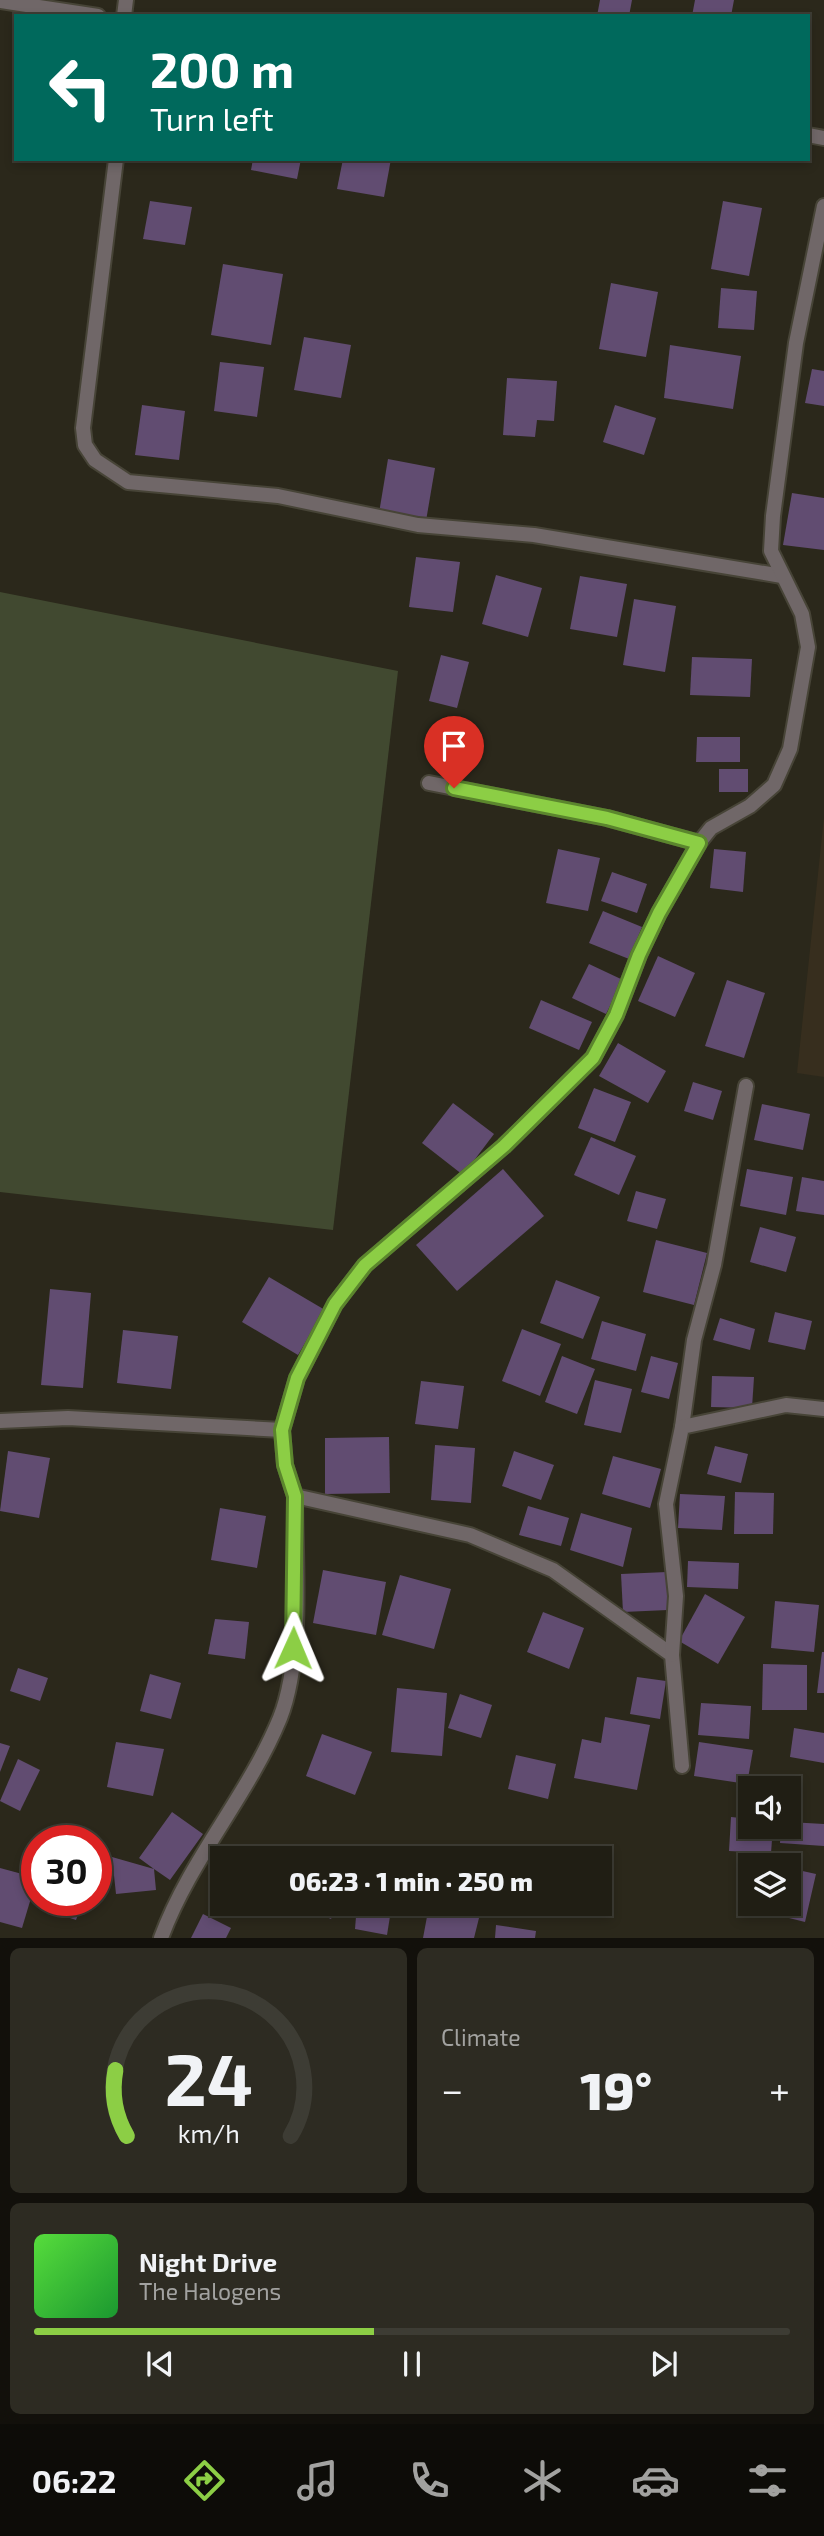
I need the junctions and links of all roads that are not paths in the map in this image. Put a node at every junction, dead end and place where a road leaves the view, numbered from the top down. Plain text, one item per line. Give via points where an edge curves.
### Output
1 (0, 1) edge
2 (85, 14) edge
3 (116, 161) edge
4 (824, 206) edge
5 (782, 576) junction
6 (429, 783) dead end
7 (699, 843) junction
8 (746, 1086) dead end
9 (824, 1409) edge
10 (0, 1420) edge
11 (682, 1427) junction
12 (282, 1430) junction
13 (295, 1496) junction
14 (672, 1655) junction
15 (682, 1766) dead end
16 (161, 1937) edge

1 - 2 street
3 - 5 street via 83,428 85,445 95,460 128,482 278,495 378,519 534,535
4 - 5 street via 796,343 773,516 771,551
5 - 7 street via 802,614 808,647 790,749 774,785 750,806 711,828
6 - 7 street via 607,818
7 - 12 street via 659,913 593,1058 504,1146 365,1265 335,1304 297,1378
8 - 11 street
9 - 11 street via 786,1405
10 - 12 street via 68,1418
11 - 14 street via 666,1503 676,1596
12 - 13 street via 285,1465
13 - 14 street via 470,1535 553,1570
13 - 16 street via 293,1675 251,1775 196,1861
14 - 15 street

